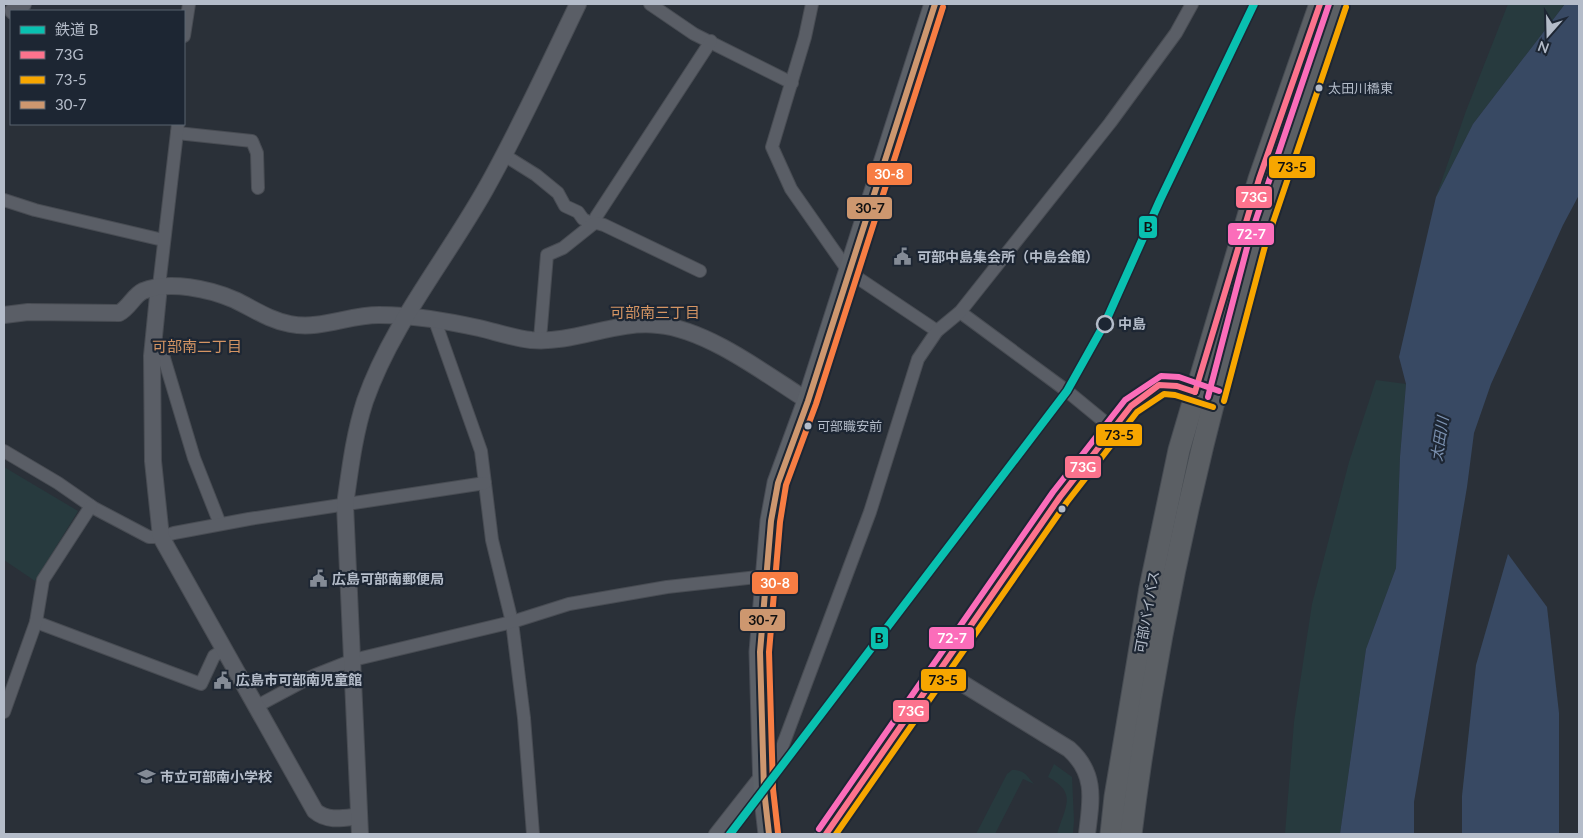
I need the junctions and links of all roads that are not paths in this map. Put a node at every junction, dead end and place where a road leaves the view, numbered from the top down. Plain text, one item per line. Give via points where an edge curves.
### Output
1 (189, 4) edge
2 (578, 4) edge
3 (650, 4) edge
4 (812, 4) edge
5 (935, 4) edge
6 (1192, 4) edge
7 (1320, 4) edge
8 (1338, 4) edge
9 (185, 30) edge
10 (710, 42) junction
11 (792, 83) junction
12 (177, 128) edge
13 (504, 155) junction
14 (258, 188) dead end
15 (4, 200) edge
16 (595, 223) junction
17 (163, 240) junction
18 (700, 271) dead end
19 (849, 272) junction
20 (159, 286) junction
21 (960, 312) junction
22 (4, 315) edge
23 (407, 315) junction
24 (434, 318) junction
25 (937, 331) junction
26 (540, 339) junction
27 (152, 356) junction
28 (1195, 392) junction
29 (1216, 399) junction
30 (808, 401) junction
31 (1112, 428) junction
32 (4, 452) edge
33 (485, 483) junction
34 (345, 505) junction
35 (91, 506) junction
36 (220, 524) junction
37 (161, 538) junction
38 (766, 576) junction
39 (36, 622) junction
40 (512, 622) junction
41 (225, 649) junction
42 (353, 660) junction
43 (939, 669) junction
44 (257, 706) junction
45 (4, 712) edge
46 (763, 772) junction
47 (359, 816) junction
48 (360, 834) edge
49 (533, 834) edge
50 (715, 834) edge
51 (769, 834) edge
52 (826, 834) edge
53 (1087, 834) edge
54 (1112, 834) edge
55 (1132, 834) edge

1 - 9 street
2 - 13 street
3 - 10 street
4 - 11 street
5 - 19 main road
6 - 21 street via 1176,34 1110,124
7 - 28 highway, 可部バイパス via 1259,179
8 - 29 highway, 可部バイパス via 1257,243
10 - 11 street
10 - 16 street
11 - 19 street via 772,147 791,189
12 - 14 street via 252,141 258,153
12 - 17 street
13 - 16 street via 536,175 582,219
13 - 23 street via 456,239
15 - 17 street
16 - 18 street
16 - 26 street via 563,248 547,255
17 - 20 street
19 - 25 street
19 - 30 main road
20 - 22 street via 140,292 127,309 119,313 28,312
20 - 23 street via 171,285 218,294 270,319 304,326 370,315
20 - 27 street
21 - 25 street
21 - 31 street
23 - 24 street
23 - 34 street via 383,358 365,402 352,452
24 - 26 street via 532,340
24 - 33 street via 481,450
25 - 46 street via 918,359 870,512 798,708 781,750
26 - 30 street via 631,326 666,326 723,348
27 - 36 street via 164,358 194,458
27 - 37 street via 153,461
28 - 29 highway
28 - 31 highway via 1159,385 1131,406
28 - 54 highway, 可部バイパス via 1179,450 1150,588 1115,797
29 - 55 highway, 可部バイパス via 1182,528 1143,741
30 - 38 main road via 778,483
31 - 43 highway via 1060,496
32 - 35 street
33 - 34 street
33 - 40 street via 492,540
34 - 36 street
34 - 42 street
35 - 37 street via 148,537
35 - 39 street via 42,580
36 - 37 street
37 - 41 street
38 - 40 street via 647,590 569,604
38 - 46 main road via 760,652
39 - 41 street via 201,684 214,656
39 - 45 street
40 - 42 street
40 - 49 street
41 - 44 street
42 - 44 street via 315,674
42 - 47 street
43 - 52 highway
43 - 53 street via 1080,759 1089,780
44 - 47 street via 315,811 331,819
46 - 50 street
46 - 51 main road
47 - 48 street

